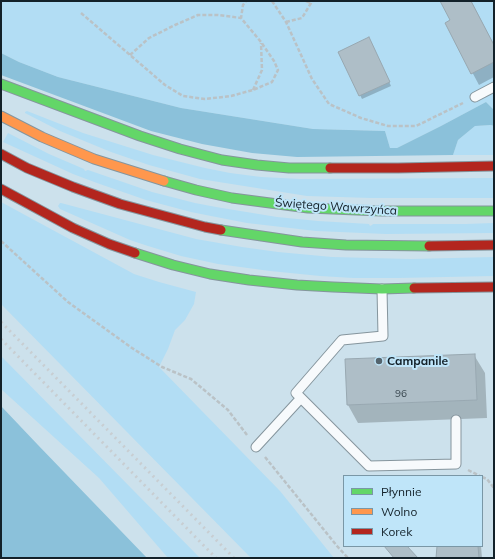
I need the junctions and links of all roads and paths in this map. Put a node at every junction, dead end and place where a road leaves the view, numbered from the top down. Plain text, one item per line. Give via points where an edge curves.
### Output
1 (246, 1) edge
2 (272, 1) edge
3 (306, 1) edge
4 (311, 2) edge
5 (81, 12) dead end
6 (241, 18) junction
7 (286, 22) junction
8 (260, 42) junction
9 (130, 55) junction
10 (1, 84) edge
11 (494, 87) edge
12 (253, 90) junction
13 (476, 97) joint
14 (1, 116) edge
15 (1, 154) edge
16 (494, 166) edge
17 (1, 189) edge
18 (494, 210) edge
19 (1, 241) edge
20 (494, 245) edge
21 (494, 287) edge
22 (382, 289) junction
23 (301, 398) junction
24 (456, 420) dead end
25 (256, 447) junction
26 (483, 477) edge
27 (494, 488) edge
28 (348, 558) edge

1 - 6 path
2 - 7 path
3 - 4 path
4 - 7 path via 302,18
5 - 9 path
6 - 8 path
6 - 9 path via 198,15 149,38
7 - 13 path via 312,79 330,104 361,118 388,126 416,126
8 - 12 path via 262,70
8 - 12 path via 278,70 272,82
9 - 12 path via 165,85 183,96 205,99
10 - 16 main road via 140,136 222,160 289,168
11 - 13 lane
14 - 18 main road, Świętego Wawrzyńca via 94,159 162,181 232,198 334,209
15 - 20 main road via 72,187 120,204 205,228 252,236 346,245
17 - 22 main road via 80,231 137,254 173,265 210,274 283,284
19 - 25 path via 74,307 162,367 191,379 228,410
21 - 22 main road
22 - 23 lane via 383,336 342,340 296,393
23 - 24 lane via 369,466 456,464
23 - 25 lane
25 - 28 path
26 - 27 path

